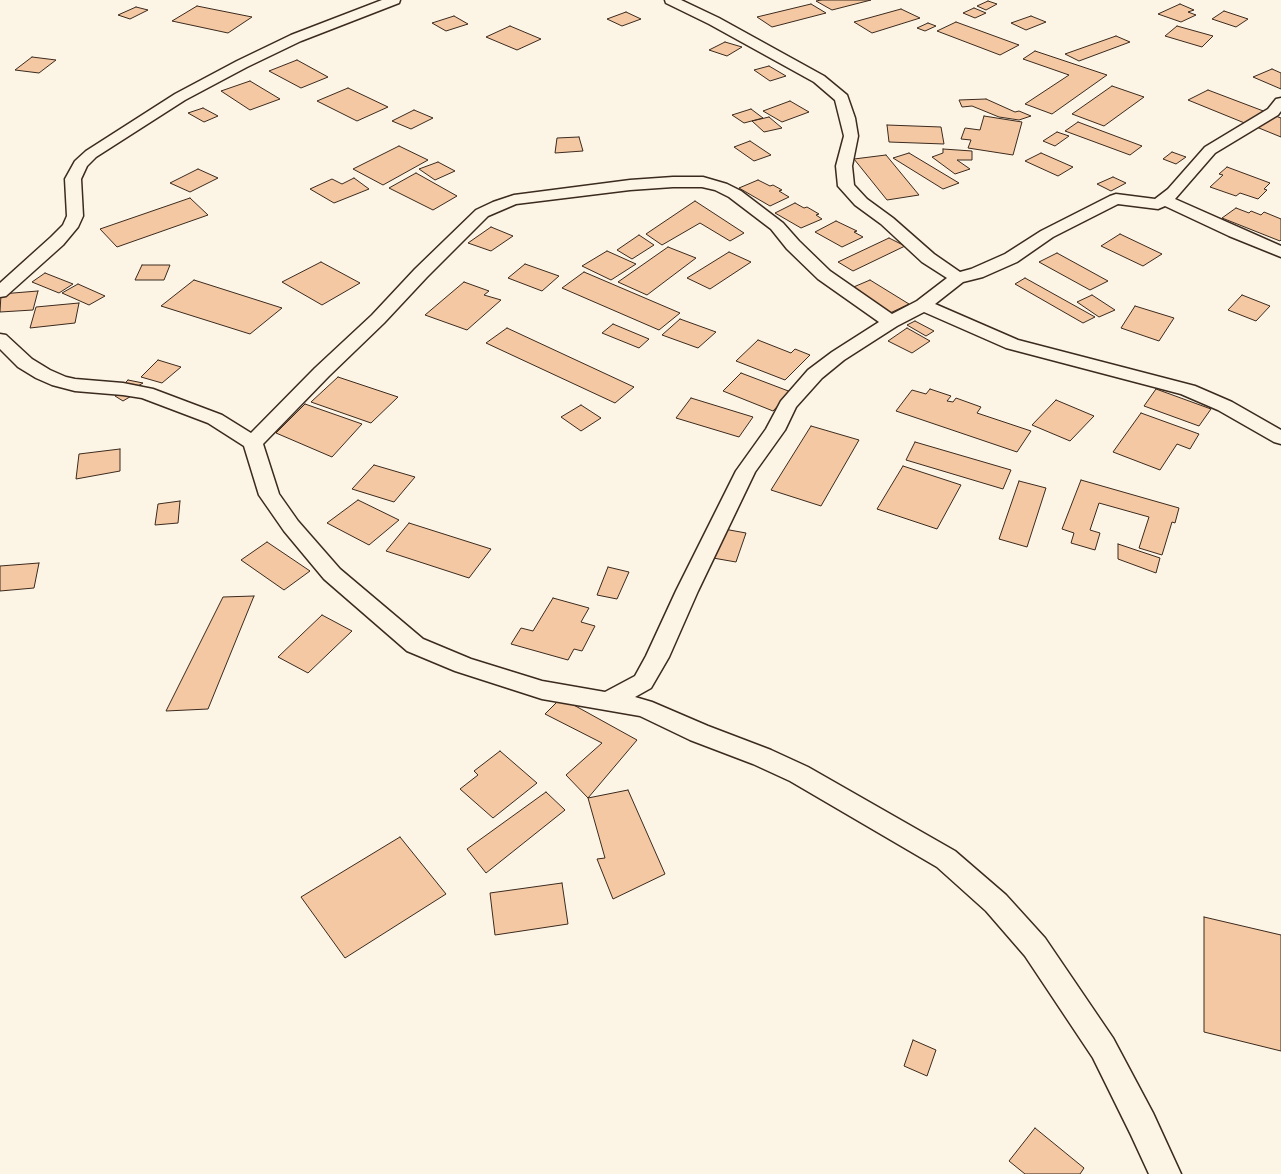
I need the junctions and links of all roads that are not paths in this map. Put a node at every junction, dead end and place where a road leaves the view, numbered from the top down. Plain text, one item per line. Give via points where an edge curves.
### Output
1 (392, 0) edge
2 (671, 0) edge
3 (1281, 102) edge
4 (1164, 200) junction
5 (1281, 252) edge
6 (957, 278) junction
7 (0, 292) edge
8 (923, 305) junction
9 (891, 322) junction
10 (0, 339) edge
11 (1281, 438) edge
12 (253, 443) junction
13 (607, 702) junction
14 (1165, 1174) edge

1 - 7 street via 296,38 242,64 180,97 91,154 80,164 73,179 75,216 70,227
2 - 6 street via 819,79 842,98 851,136 844,166 846,186 861,202 887,221 928,258
3 - 4 street via 1273,112 1210,150
4 - 5 street
4 - 6 street via 1158,204 1116,199 1047,234 1011,258 977,273
6 - 8 street
8 - 9 street
8 - 11 street via 1012,344 1188,390 1225,406
9 - 12 street via 824,275 777,226 735,194 721,187 703,182 665,183 514,200 482,213
9 - 13 street via 838,356 788,405 775,430 746,471 657,658 643,682
10 - 12 street via 25,363 59,381 146,393 215,419
12 - 13 street via 269,495 290,526 332,574 415,645 507,680 542,690
13 - 14 street via 644,708 793,771 946,860 996,903 1035,947 1068,994 1103,1048

